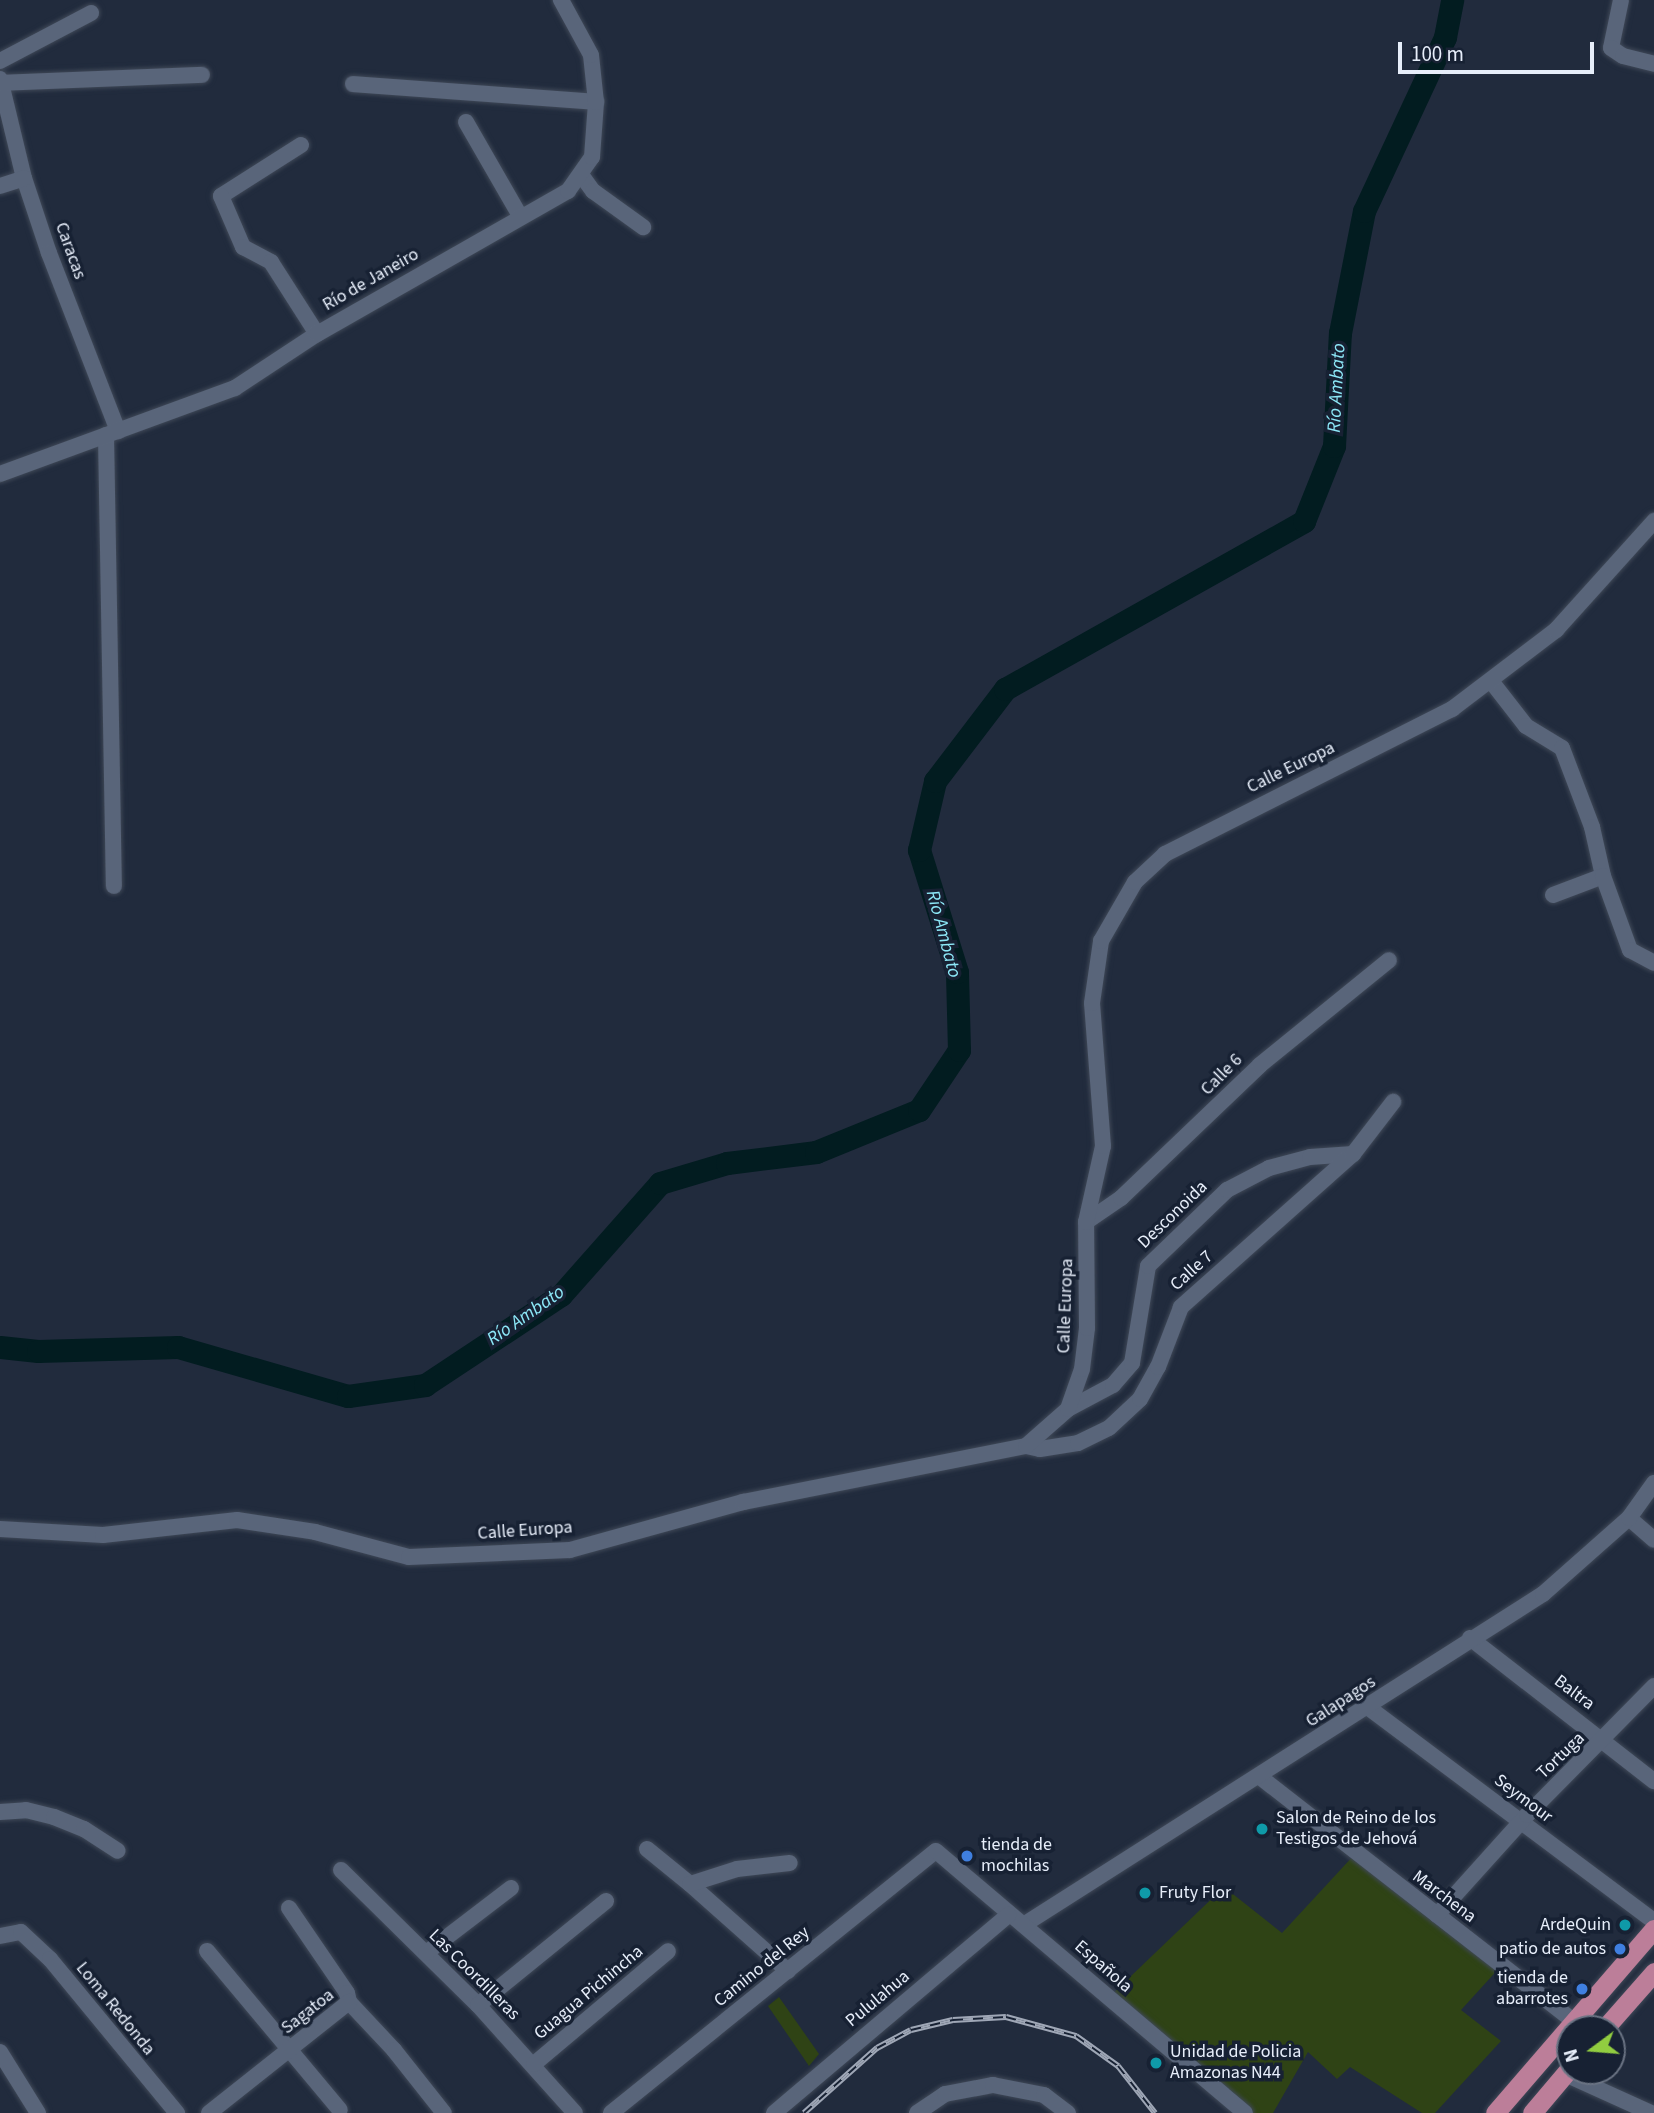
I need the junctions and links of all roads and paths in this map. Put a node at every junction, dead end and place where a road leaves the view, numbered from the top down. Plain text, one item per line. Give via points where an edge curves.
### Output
1 (561, 0) edge
2 (1621, 0) edge
3 (91, 13) dead end
4 (0, 61) edge
5 (1654, 64) edge
6 (202, 75) dead end
7 (0, 82) edge
8 (353, 84) dead end
9 (596, 102) junction
10 (466, 122) dead end
11 (301, 145) dead end
12 (582, 176) junction
13 (24, 178) junction
14 (0, 186) edge
15 (520, 216) junction
16 (643, 228) dead end
17 (317, 334) junction
18 (112, 433) junction
19 (0, 474) edge
20 (1654, 521) edge
21 (1491, 681) junction
22 (1603, 876) junction
23 (114, 886) dead end
24 (1553, 895) dead end
25 (1389, 960) dead end
26 (1654, 963) edge
27 (1393, 1102) dead end
28 (1353, 1154) junction
29 (1086, 1222) junction
30 (1068, 1409) junction
31 (1026, 1446) junction
32 (1654, 1483) edge
33 (1629, 1518) junction
34 (0, 1529) edge
35 (1654, 1540) edge
36 (1470, 1638) junction
37 (1654, 1686) edge
38 (1369, 1708) junction
39 (1605, 1740) junction
40 (1260, 1777) junction
41 (1654, 1781) edge
42 (0, 1812) edge
43 (1521, 1821) junction
44 (647, 1849) dead end
45 (118, 1851) dead end
46 (936, 1851) joint
47 (790, 1863) dead end
48 (341, 1870) dead end
49 (690, 1884) junction
50 (511, 1888) dead end
51 (606, 1901) dead end
52 (289, 1908) dead end
53 (1007, 1915) junction
54 (1437, 1915) junction
55 (1654, 1921) edge
56 (1025, 1924) junction
57 (1654, 1929) edge
58 (0, 1937) edge
59 (207, 1951) dead end
60 (668, 1951) dead end
61 (426, 1953) junction
62 (788, 1971) junction
63 (1654, 1972) edge
64 (349, 2002) junction
65 (478, 2005) junction
66 (1565, 2015) edge
67 (1578, 2015) edge
68 (1616, 2015) edge
69 (1556, 2041) edge
70 (290, 2050) junction
71 (0, 2052) edge
72 (534, 2064) junction
73 (1556, 2084) edge
74 (1595, 2085) edge
75 (340, 2110) dead end
76 (38, 2113) edge
77 (177, 2113) edge
78 (209, 2113) edge
79 (444, 2113) edge
80 (575, 2113) edge
81 (611, 2113) edge
82 (774, 2113) edge
83 (917, 2113) edge
84 (1068, 2113) edge
85 (1245, 2113) edge
86 (1495, 2113) edge
87 (1532, 2113) edge
88 (1651, 2113) edge

1 - 9 street via 591,55
2 - 5 street via 1611,48
3 - 4 street
6 - 7 street
7 - 13 street, Caracas
8 - 9 street
9 - 12 street via 592,157
10 - 15 street
11 - 17 street via 221,196 243,247 271,262
12 - 15 street, Río de Janeiro via 550,202
12 - 16 street via 593,191
13 - 14 street
13 - 18 street, Caracas
15 - 17 street, Río de Janeiro
17 - 18 street, Río de Janeiro via 235,388
18 - 19 street, Río de Janeiro
18 - 23 street, Caracas
20 - 21 street, Calle Europa via 1632,540 1584,602
21 - 22 street via 1526,726 1562,748 1592,827
21 - 29 street, Calle Europa via 1452,709 1165,854 1135,882 1101,941 1095,972 1094,1064 1103,1146
22 - 24 street
22 - 26 street via 1630,950
25 - 29 street, Calle 6 via 1260,1065 1121,1198
27 - 28 street, Calle 7
28 - 30 street, Desconoida via 1310,1157 1269,1168 1217,1199 1148,1266 1132,1363 1113,1385
28 - 31 street, Calle 7 via 1181,1307 1140,1399 1109,1428 1078,1443
29 - 30 street, Calle Europa via 1087,1328 1082,1369
30 - 31 street, Calle Europa
31 - 34 street, Calle Europa via 743,1502 570,1550 409,1557 315,1532 237,1520 103,1535
32 - 33 street, Galapagos
33 - 35 street
33 - 36 street, Galapagos via 1543,1594
36 - 38 street, Galapagos
36 - 39 street, Baltra
37 - 39 street, Tortuga
38 - 40 street, Galapagos
38 - 43 street, Seymour
39 - 41 street, Baltra
39 - 43 street, Tortuga
40 - 54 street, Marchena
40 - 56 street, Galapagos
42 - 45 street via 26,1810 54,1817
43 - 54 street, Tortuga
43 - 55 street, Seymour
44 - 49 street
46 - 53 street, Española
46 - 62 street, Camino del Rey
47 - 49 street via 737,1869
48 - 61 street, Las Coordilleras
49 - 62 street
50 - 61 street
51 - 65 street
52 - 64 street
53 - 56 street, Española
53 - 82 street, Pululahua
54 - 66 street, Marchena
56 - 85 street, Española
57 - 67 main road
58 - 77 street, Loma Redonda via 21,1933 50,1959
59 - 70 street
60 - 72 street, Guagua Pichincha
61 - 65 street, Las Coordilleras
62 - 81 street, Camino del Rey
63 - 68 main road
64 - 70 street, Sagatoa
64 - 79 street, Sagatoa
65 - 72 street, Las Coordilleras
69 - 86 main road
70 - 75 street
70 - 78 street, Sagatoa
71 - 76 street
72 - 80 street, Las Coordilleras
73 - 87 main road
74 - 88 street
83 - 84 street via 945,2094 993,2085 1044,2095

